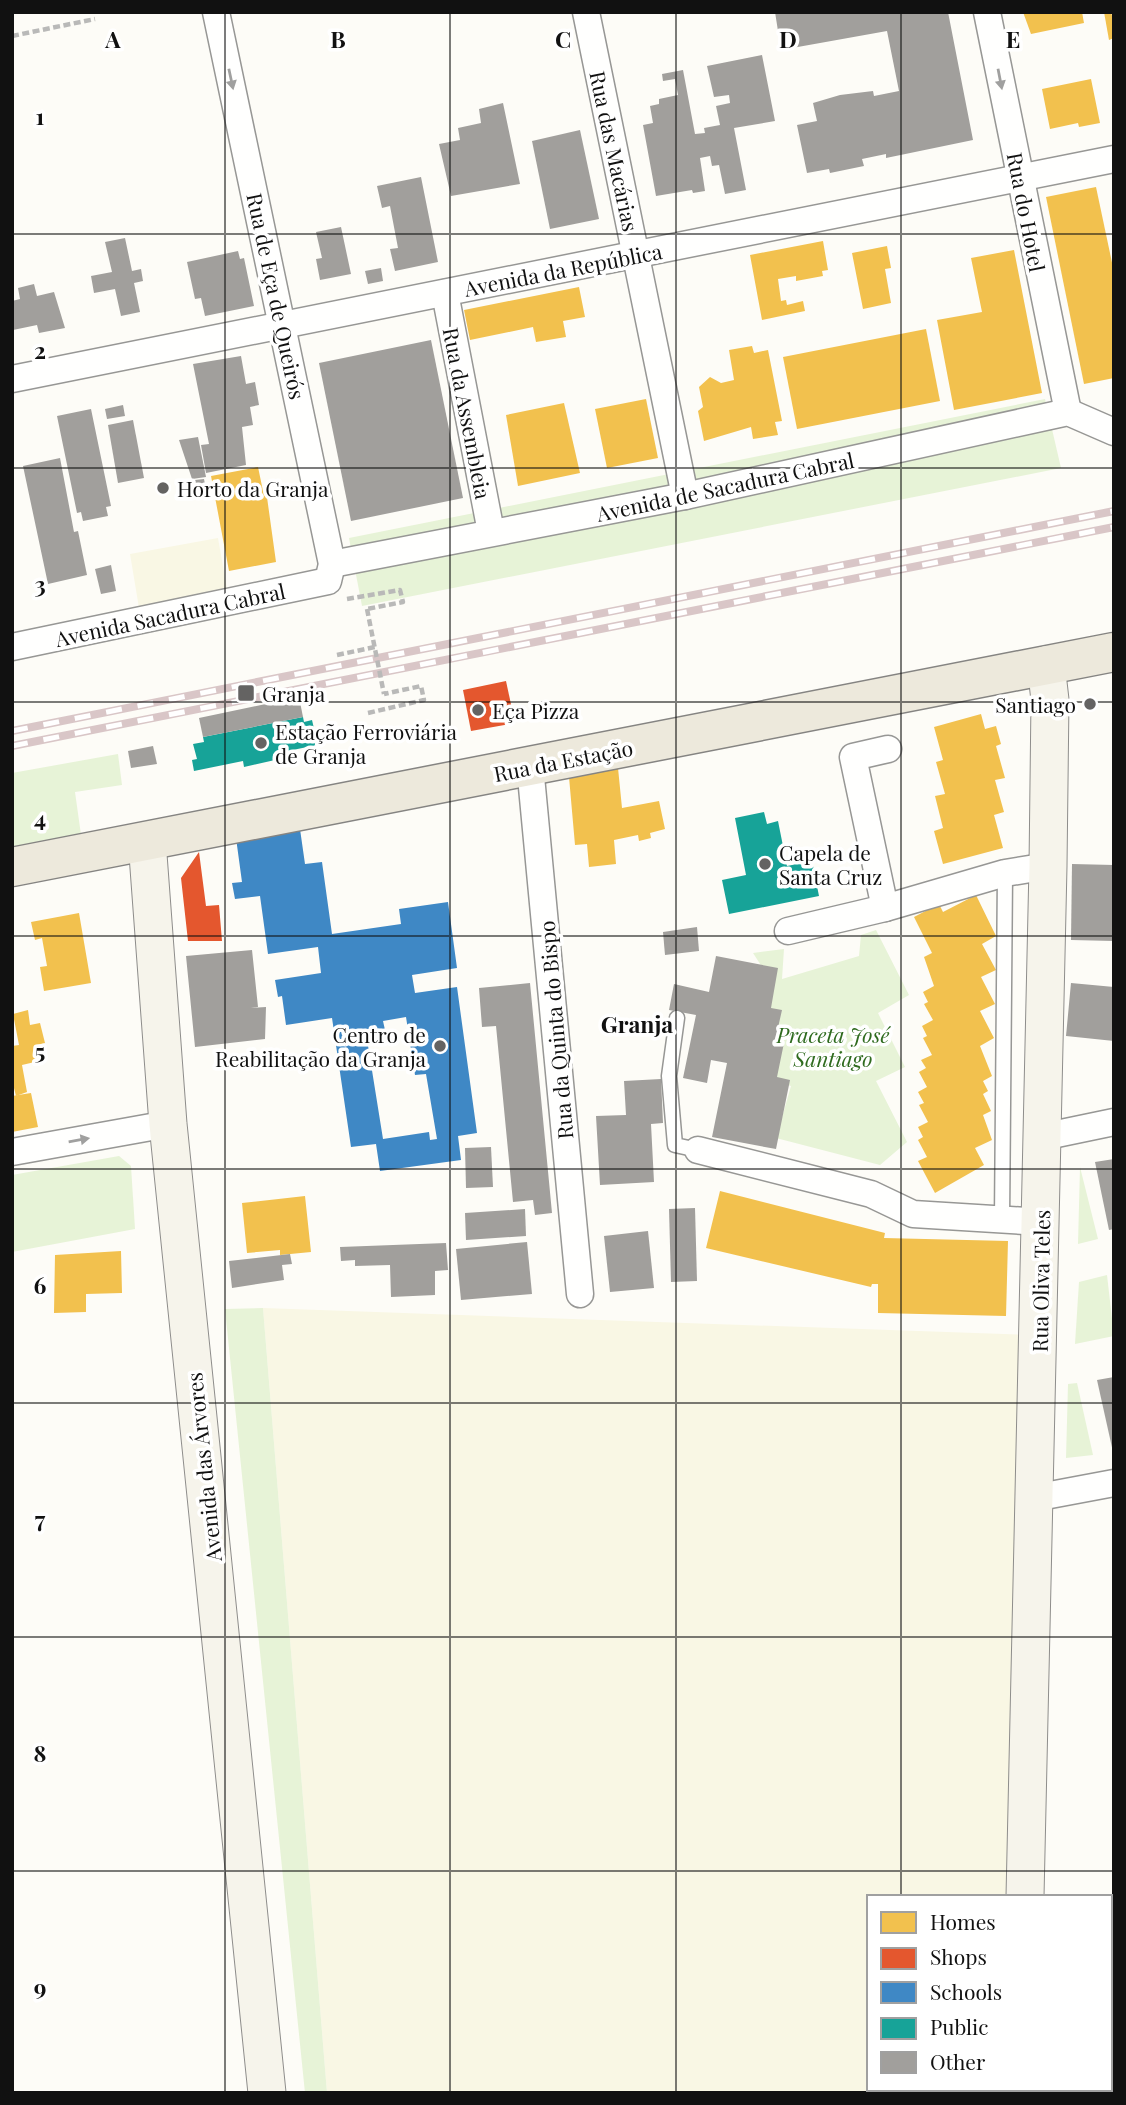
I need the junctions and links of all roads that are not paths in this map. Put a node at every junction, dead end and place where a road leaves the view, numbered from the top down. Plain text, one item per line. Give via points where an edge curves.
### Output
1 (216, 12) edge
2 (586, 12) edge
3 (987, 12) edge
4 (1114, 159) edge
5 (1020, 178) junction
6 (637, 254) junction
7 (445, 293) junction
8 (284, 326) junction
9 (12, 380) edge
10 (1068, 412) junction
11 (1114, 432) edge
12 (685, 496) junction
13 (491, 532) junction
14 (330, 573) junction
15 (12, 648) edge
16 (1114, 652) edge
17 (1046, 665) junction
18 (888, 749) dead end
19 (530, 766) junction
20 (147, 841) junction
21 (1048, 866) junction
22 (12, 867) edge
23 (1005, 873) junction
24 (886, 908) junction
25 (788, 931) dead end
26 (677, 1018) dead end
27 (1114, 1122) edge
28 (167, 1124) junction
29 (1042, 1138) junction
30 (698, 1150) joint
31 (12, 1152) edge
32 (1002, 1220) junction
33 (1042, 1222) junction
34 (580, 1294) dead end
35 (1114, 1483) edge
36 (1034, 1498) junction
37 (1025, 1895) edge
38 (267, 2093) edge

1 -> 8 street, Rua de Eça de Queirós
2 - 6 street, Rua das Macárias
3 -> 5 street, Rua do Hotel
4 - 5 street, Avenida da República
5 - 6 street, Avenida da República
5 - 10 street, Rua do Hotel
6 - 7 street, Avenida da República
6 - 12 street, Rua das Macárias
7 - 8 street, Avenida da República
7 - 13 street, Rua da Assembleia
8 - 9 street, Avenida da República
8 - 14 street, Rua de Eça de Queirós
10 - 11 street
10 - 12 street, Avenida de Sacadura Cabral
12 - 13 street, Avenida de Sacadura Cabral
13 - 14 street, Avenida de Sacadura Cabral
14 - 15 street, Avenida Sacadura Cabral
16 - 17 main road, Rua da Estação
17 - 19 main road, Rua da Estação
17 - 21 main road, Rua Oliva Teles via 1050,700
18 - 24 street via 853,757
19 - 20 main road, Rua da Estação
19 - 34 street, Rua da Quinta do Bispo
20 - 22 main road, Rua da Estação
20 - 28 main road, Avenida das Árvores
21 - 23 street
21 - 29 main road, Rua Oliva Teles
23 - 24 street
23 - 32 lane
24 - 25 street
26 - 30 lane via 669,1076 675,1144
27 - 29 street
31 -> 28 street
28 - 38 main road, Avenida das Árvores
29 - 33 main road, Rua Oliva Teles
30 - 32 street via 870,1194 913,1214
32 - 33 street
33 - 36 main road, Rua Oliva Teles
35 - 36 street
36 - 37 main road, Rua Oliva Teles

